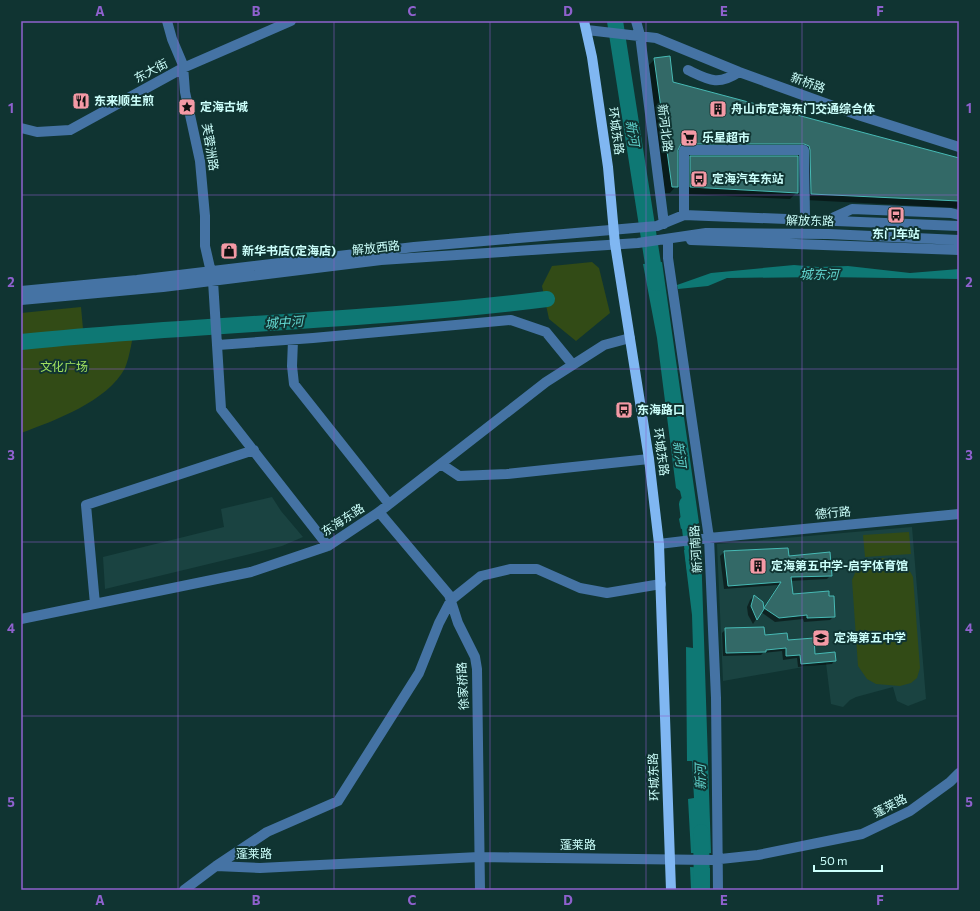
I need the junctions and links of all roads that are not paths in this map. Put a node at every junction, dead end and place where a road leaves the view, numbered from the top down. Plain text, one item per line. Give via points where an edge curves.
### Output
1 (167, 21) edge
2 (291, 21) edge
3 (636, 21) edge
4 (585, 26) edge
5 (640, 35) junction
6 (183, 68) junction
7 (688, 70) dead end
8 (739, 72) junction
9 (21, 128) edge
10 (959, 147) edge
11 (684, 214) junction
12 (959, 215) edge
13 (805, 218) junction
14 (828, 220) junction
15 (661, 225) junction
16 (959, 226) edge
17 (613, 231) junction
18 (828, 234) junction
19 (664, 240) junction
20 (959, 240) edge
21 (615, 244) junction
22 (959, 250) edge
23 (211, 276) junction
24 (21, 291) edge
25 (21, 300) edge
26 (630, 338) junction
27 (293, 340) junction
28 (218, 341) junction
29 (573, 365) junction
30 (254, 450) junction
31 (649, 459) junction
32 (441, 464) junction
33 (389, 504) junction
34 (379, 512) junction
35 (959, 514) edge
36 (709, 538) junction
37 (660, 544) junction
38 (328, 546) junction
39 (661, 584) junction
40 (451, 600) junction
41 (95, 604) junction
42 (21, 619) edge
43 (959, 773) edge
44 (479, 858) junction
45 (670, 858) junction
46 (714, 860) junction
47 (216, 866) junction
48 (184, 890) edge
49 (480, 890) edge
50 (671, 890) edge
51 (718, 890) edge

1 - 6 street, 芙蓉洲路
2 - 6 street, 东大街
3 - 5 street, 新河北路
4 - 5 street, 新桥路
4 - 17 main road, 环城东路 via 608,167
5 - 8 street, 新桥路 via 656,38
5 - 15 street, 新河北路
6 - 9 street, 东大街 via 70,130 37,132
6 - 23 street, 芙蓉洲路 via 185,92 200,160 205,246
7 - 8 street via 711,81 727,80
8 - 10 street, 新桥路 via 858,115
11 - 13 street
11 - 13 street via 684,150 804,150
11 - 15 street
12 - 14 street via 852,209
13 - 14 street
14 - 16 street
14 - 18 street
15 - 17 street
17 - 21 main road, 环城东路
17 - 23 street via 414,247
18 - 19 street, 解放东路 via 706,234
18 - 20 street, 解放东路
19 - 21 street, 解放西路
19 - 22 street
19 - 36 street, 新河南路
21 - 23 street, 解放西路 via 381,260
21 - 26 main road, 环城东路
23 - 24 street
23 - 25 street, 解放西路 via 163,287
23 - 28 street, 芙蓉洲路
26 - 29 street, 东海东路 via 604,345
26 - 31 main road, 环城东路
27 - 28 street
27 - 29 street via 511,320 546,332
27 - 33 street via 294,384
28 - 30 street, 芙蓉洲路 via 221,409
29 - 32 street, 东海东路 via 546,382
30 - 38 street, 芙蓉洲路
30 - 41 street via 86,505
31 - 32 street via 507,474 459,476
31 - 37 main road, 环城东路
32 - 33 street, 东海东路
33 - 34 street, 东海东路
34 - 38 street, 东海东路
34 - 40 street, 徐家桥路
35 - 36 street, 德行路
36 - 37 street, 德行路
36 - 46 street, 新河南路 via 716,698
37 - 39 main road, 环城东路
38 - 41 street, 东海东路 via 251,572
39 - 40 street via 607,593 580,588 537,568 510,569 481,576
39 - 45 main road, 环城东路
40 - 44 street, 徐家桥路 via 458,623 475,657 477,669
40 - 47 street via 419,673 338,801 267,832
41 - 42 street, 东海东路
43 - 46 street, 蓬莱路 via 910,811 862,834 758,855
44 - 45 street, 蓬莱路
44 - 47 street, 蓬莱路 via 260,868
44 - 49 street, 徐家桥路
45 - 46 street, 蓬莱路
45 - 50 main road, 环城东路
46 - 51 street, 新河南路
47 - 48 street

